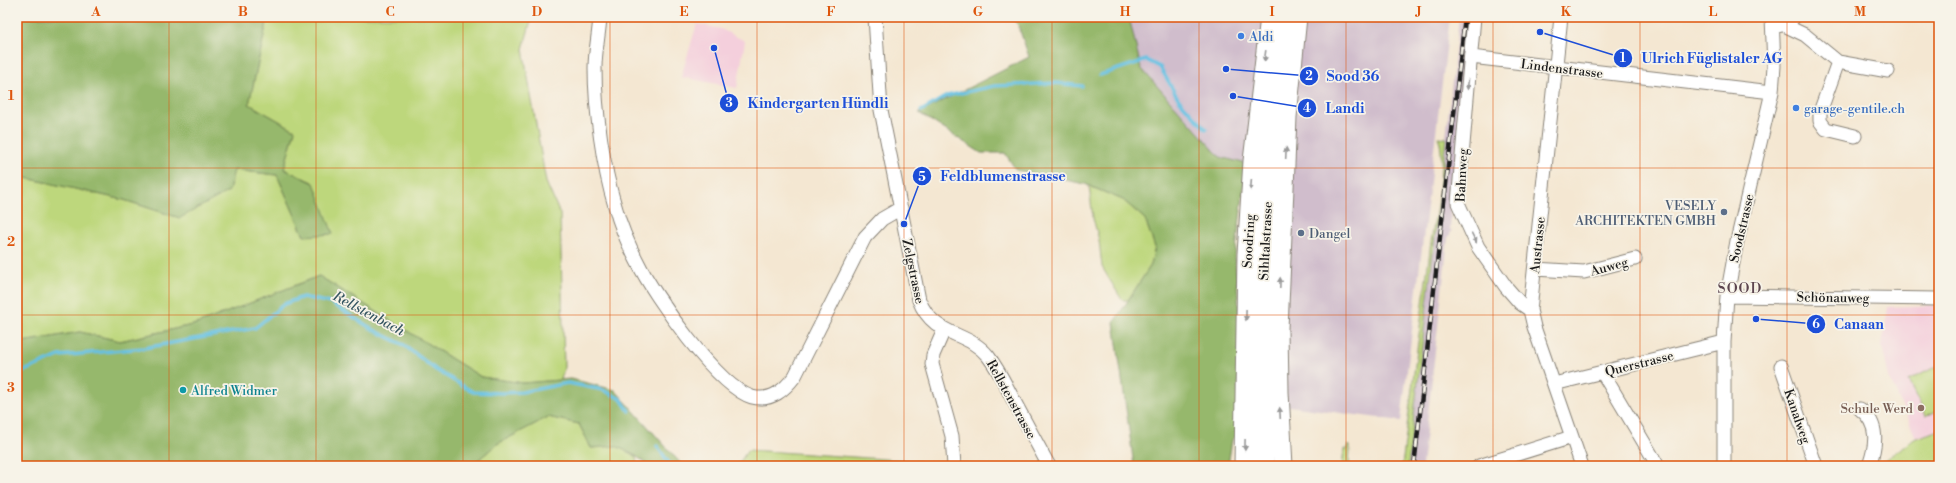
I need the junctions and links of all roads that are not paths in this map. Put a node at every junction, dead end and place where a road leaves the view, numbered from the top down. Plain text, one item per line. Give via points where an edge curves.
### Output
1 (600, 17) edge
2 (875, 17) edge
3 (1270, 17) edge
4 (1284, 17) edge
5 (1297, 17) edge
6 (1474, 17) edge
7 (1561, 17) edge
8 (1781, 22) edge
9 (1471, 57) junction
10 (1838, 62) junction
11 (1556, 68) junction
12 (1888, 70) dead end
13 (1772, 92) junction
14 (1855, 136) dead end
15 (901, 208) junction
16 (1635, 259) dead end
17 (1535, 269) junction
18 (1727, 296) junction
19 (1939, 298) edge
20 (1530, 310) junction
21 (944, 330) junction
22 (1724, 342) junction
23 (1781, 366) dead end
24 (1602, 372) junction
25 (1554, 384) junction
26 (1860, 409) dead end
27 (1572, 437) junction
28 (954, 466) edge
29 (1049, 466) edge
30 (1244, 466) edge
31 (1263, 466) edge
32 (1283, 466) edge
33 (1479, 466) edge
34 (1582, 466) edge
35 (1658, 466) edge
36 (1724, 466) edge
37 (1816, 466) edge
38 (1869, 466) edge

1 - 15 street via 595,68 599,122 615,207 638,263 670,313 711,365 737,390 753,397 764,398 785,389 795,376 865,238 882,219
2 - 15 street, Zelgstrasse via 881,110
3 -> 30 street, Soodring via 1253,161 1247,254
4 - 31 main road, Sihltalstrasse via 1272,108 1266,211 1262,306
32 -> 5 street via 1278,392 1278,329 1287,117
6 - 9 street, Bahnweg
7 - 11 street, Austrasse
8 - 10 street via 1805,36
8 - 13 street, Soodstrasse
9 - 11 street, Lindenstrasse
9 -> 20 street, Bahnweg via 1458,203 1478,247 1506,288
10 - 12 street
10 - 14 street via 1820,112 1820,121 1826,129
11 - 13 street, Lindenstrasse
11 - 17 street, Austrasse
13 - 18 street, Soodstrasse via 1737,241
15 - 21 street, Zelgstrasse via 919,300 926,315
16 - 17 street, Auweg via 1584,272
17 - 20 street, Austrasse
18 - 19 street, Schönauweg
18 - 22 street, Soodstrasse
20 - 25 street, Austrasse
21 - 28 street via 933,355 932,364 952,436
21 - 29 street, Rellstenstrasse via 987,355
22 - 24 street, Querstrasse
22 - 36 street, Soodstrasse
23 - 37 street, Kanalweg
24 - 25 street, Querstrasse
24 - 35 street
25 - 27 street, Austrasse
26 - 38 street via 1869,419 1875,434 1876,445
27 - 33 street
27 - 34 street, Austrasse

